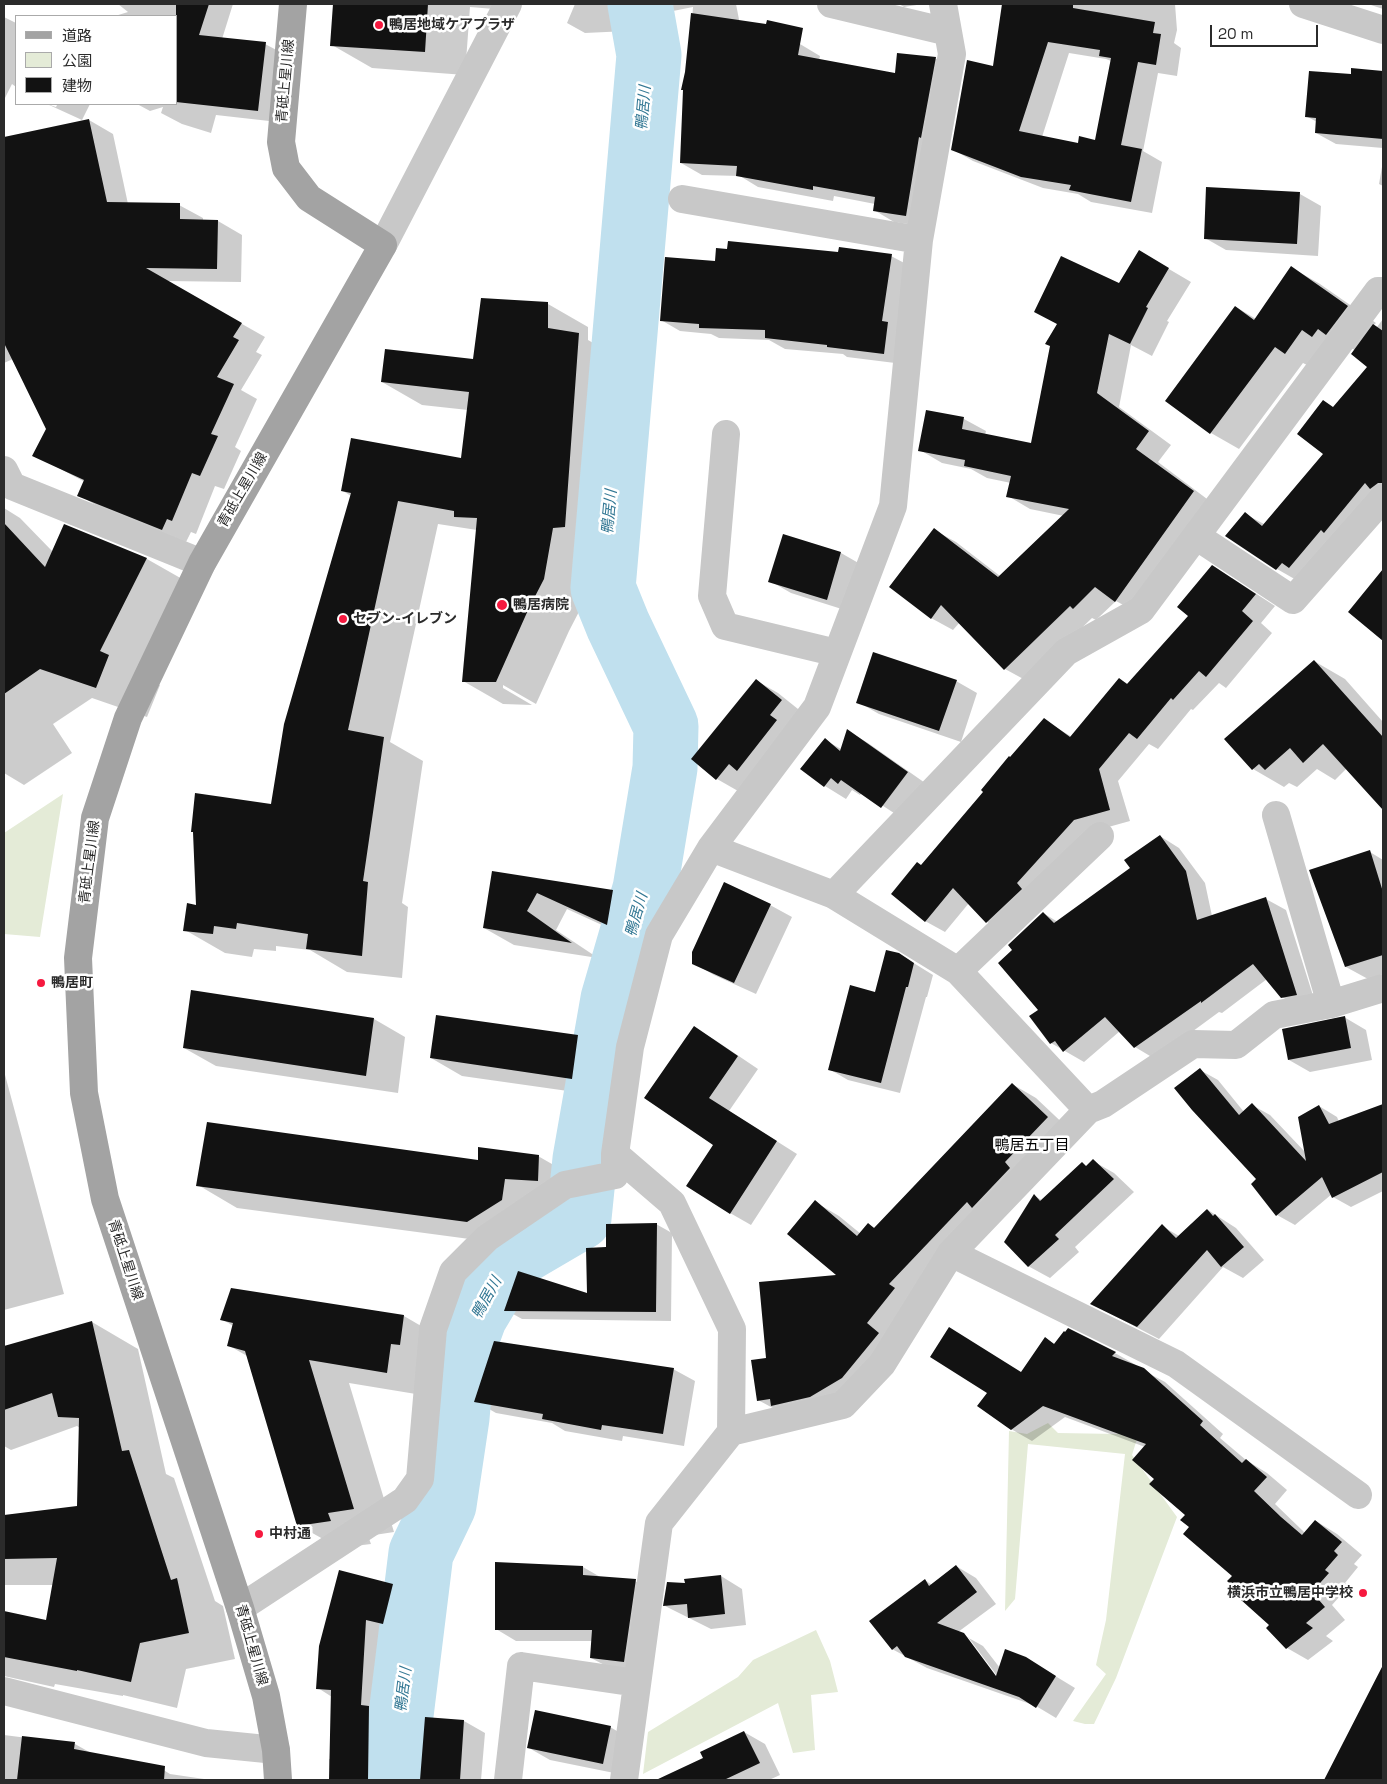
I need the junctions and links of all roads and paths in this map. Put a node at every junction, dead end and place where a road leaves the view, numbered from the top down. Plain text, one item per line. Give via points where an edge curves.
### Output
1 (293, 4) edge
2 (508, 4) edge
3 (831, 4) edge
4 (943, 4) edge
5 (1303, 4) edge
6 (1383, 30) edge
7 (948, 32) junction
8 (682, 198) dead end
9 (919, 240) junction
10 (384, 245) junction
11 (1383, 291) edge
12 (726, 434) dead end
13 (4, 470) edge
14 (1383, 498) edge
15 (1196, 536) junction
16 (202, 563) junction
17 (837, 653) junction
18 (1276, 815) dead end
19 (1100, 836) dead end
20 (711, 848) junction
21 (834, 895) junction
22 (958, 971) junction
23 (1383, 988) edge
24 (1331, 1004) junction
25 (1088, 1110) junction
26 (615, 1154) junction
27 (951, 1253) junction
28 (730, 1432) junction
29 (1358, 1495) dead end
30 (240, 1608) junction
31 (638, 1683) junction
32 (4, 1691) edge
33 (276, 1750) junction
34 (278, 1780) edge
35 (508, 1780) edge
36 (624, 1780) edge

1 - 10 main road, 青砥上星川線 via 281,142 286,168 310,198
2 - 10 street
3 - 7 street
4 - 7 street
5 - 6 street
7 - 9 street via 952,54
8 - 9 street
9 - 17 street via 893,506
10 - 16 main road, 青砥上星川線
11 - 15 street via 1378,291
12 - 17 street via 712,596 725,626
13 - 16 street via 12,486
14 - 15 street via 1293,600
15 - 21 street via 1141,610 1066,652
16 - 30 main road, 青砥上星川線 via 128,718 95,818 78,958 84,1093 105,1199
17 - 20 street via 817,707
18 - 24 street
19 - 22 street
20 - 21 street
20 - 26 street via 659,935 630,1047
21 - 22 street
22 - 25 street
23 - 24 street
24 - 25 street via 1274,1015 1236,1045 1193,1044 1103,1104
25 - 27 street
26 - 28 street via 672,1203 732,1329
26 - 30 street via 616,1175 565,1185 487,1238 453,1272 433,1329 420,1479 405,1500
27 - 28 street via 882,1364 843,1405
27 - 29 street via 1176,1364
28 - 31 street via 659,1523
30 - 33 main road, 青砥上星川線 via 266,1696
31 - 35 street via 521,1666
31 - 36 street
32 - 33 street via 206,1743
33 - 34 main road, 青砥上星川線

